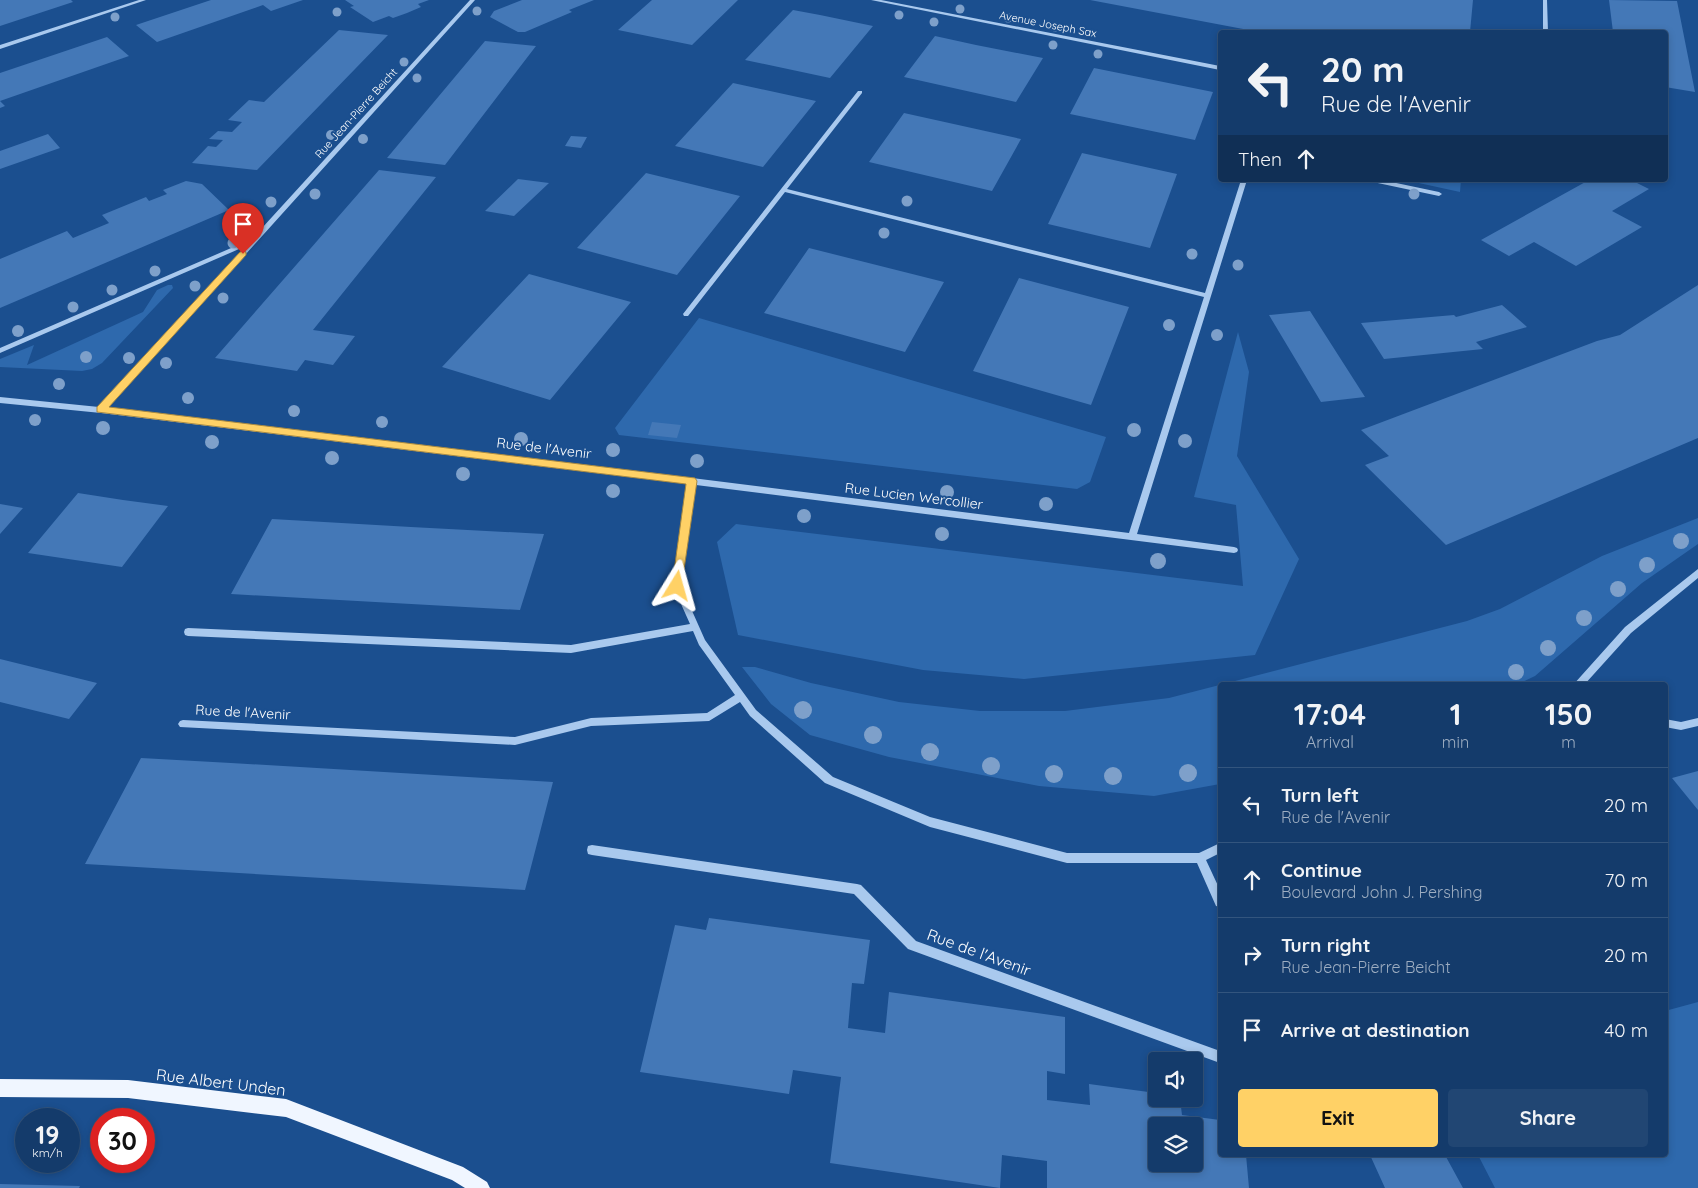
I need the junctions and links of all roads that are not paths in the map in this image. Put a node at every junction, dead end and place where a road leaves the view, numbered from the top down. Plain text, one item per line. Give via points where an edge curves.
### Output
1 (144, 0) edge
2 (473, 0) edge
3 (873, 0) edge
4 (1545, 0) edge
5 (1546, 30) edge
6 (0, 48) edge
7 (1218, 68) edge
8 (860, 92) dead end
9 (1243, 182) edge
10 (1382, 182) edge
11 (783, 190) junction
12 (1439, 194) dead end
13 (255, 240) junction
14 (1208, 296) junction
15 (686, 314) dead end
16 (0, 351) edge
17 (0, 400) edge
18 (101, 410) junction
19 (692, 481) junction
20 (1132, 537) junction
21 (1234, 550) dead end
22 (1698, 573) edge
23 (696, 627) junction
24 (188, 632) dead end
25 (1581, 682) edge
26 (741, 696) junction
27 (1698, 722) edge
28 (184, 724) dead end
29 (1668, 724) edge
30 (1218, 849) edge
31 (592, 850) dead end
32 (1200, 858) junction
33 (1218, 898) edge
34 (1218, 1057) edge
35 (0, 1088) edge
36 (482, 1188) edge

1 - 6 street
2 - 13 street, Rue Jean-Pierre Beicht
3 - 7 street, Avenue Joseph Sax
4 - 5 street
8 - 11 street
9 - 14 street
10 - 12 street
11 - 14 street
11 - 15 street
13 - 16 street, Rue Jean-Pierre Beicht
13 - 18 street, Rue Jean-Pierre Beicht
14 - 20 street
17 - 18 street, Rue de l'Avenir
18 - 19 street, Rue de l'Avenir
19 - 20 street, Rue Lucien Wercollier
19 - 23 street via 677,586
20 - 21 street, Rue Lucien Wercollier
22 - 25 street via 1628,630
23 - 24 street via 571,649
23 - 26 street via 702,642
26 - 28 street, Rue de l'Avenir via 709,717 591,722 515,741
26 - 32 street via 753,713 829,780 930,822 1067,858
27 - 29 street via 1681,726
30 - 32 street
31 - 34 street, Rue de l'Avenir via 857,889 912,945
32 - 33 street
35 - 36 main road, Rue Albert Unden via 128,1089 286,1108 457,1173

